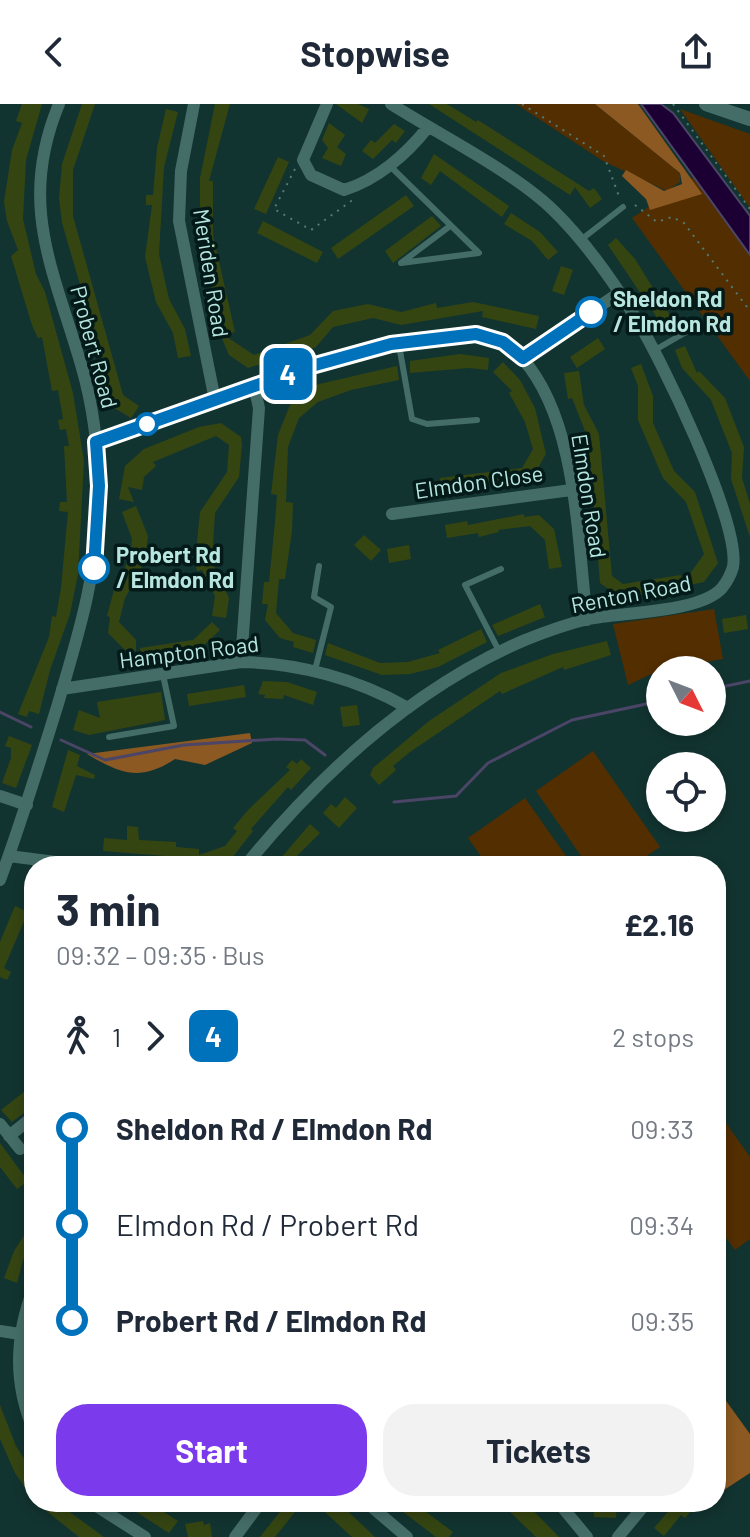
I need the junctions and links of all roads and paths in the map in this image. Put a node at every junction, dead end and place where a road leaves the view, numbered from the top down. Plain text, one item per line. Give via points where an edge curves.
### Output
1 (59, 104) edge
2 (194, 104) edge
3 (327, 104) edge
4 (391, 104) edge
5 (522, 104) edge
6 (673, 104) edge
7 (706, 104) edge
8 (750, 119) edge
9 (428, 127) junction
10 (305, 150) junction
11 (389, 165) junction
12 (358, 185) junction
13 (635, 205) dead end
14 (623, 207) joint
15 (750, 209) edge
16 (450, 226) junction
17 (580, 240) junction
18 (619, 293) junction
19 (750, 311) edge
20 (700, 324) dead end
21 (399, 343) junction
22 (655, 350) junction
23 (523, 358) junction
24 (254, 386) junction
25 (215, 400) junction
26 (477, 420) dead end
27 (96, 442) junction
28 (571, 490) junction
29 (392, 514) dead end
30 (319, 566) dead end
31 (501, 569) dead end
32 (587, 620) junction
33 (499, 651) junction
34 (241, 662) junction
35 (315, 672) junction
36 (162, 674) junction
37 (62, 689) junction
38 (408, 708) junction
39 (109, 737) dead end
40 (0, 796) edge
41 (27, 805) junction
42 (9, 856) junction
43 (254, 856) edge
44 (24, 858) edge
45 (0, 880) edge
46 (0, 1124) edge
47 (24, 1124) edge
48 (9, 1136) junction
49 (20, 1149) dead end
50 (24, 1321) edge
51 (0, 1331) edge
52 (20, 1334) junction
53 (24, 1399) edge
54 (106, 1512) edge
55 (254, 1512) edge
56 (378, 1512) edge
57 (566, 1512) edge
58 (639, 1512) edge
59 (145, 1537) edge
60 (235, 1537) edge
61 (407, 1537) edge
62 (587, 1537) edge
63 (618, 1537) edge

1 - 27 street, Probert Road via 42,153 39,212 83,370
2 - 25 street, Meriden Road via 181,171 179,221
3 - 10 street
4 - 9 street, Renton Road
5 - 14 path via 604,156
6 - 15 path
7 - 8 street
9 - 11 street
9 - 17 street, Renton Road via 538,197
10 - 12 street via 303,160 311,175 344,190
10 - 12 path via 274,209 311,230 362,193
11 - 12 street
11 - 16 lane
13 - 19 path via 657,222 672,217 684,223
14 - 17 lane
16 - 16 lane via 479,253 401,263 438,235
17 - 18 street, Renton Road
18 - 22 street, Renton Road
18 - 23 street
20 - 22 lane
21 - 23 street, Elmdon Road via 476,334 503,342
21 - 24 street, Elmdon Road
21 - 26 lane via 412,419 427,424
22 - 32 street, Renton Road via 708,470 729,531 733,567 721,589 700,602
23 - 28 street, Elmdon Road via 558,426
24 - 25 street, Elmdon Road
24 - 34 street via 259,408
25 - 27 street, Elmdon Road
27 - 37 street, Probert Road via 93,573
28 - 29 street, Elmdon Close
28 - 32 street, Elmdon Road
30 - 35 lane via 314,597 331,607
31 - 33 lane via 465,585
32 - 33 street, Renton Road
33 - 38 street, Renton Road
34 - 35 street, Hampton Road
34 - 36 street, Hampton Road
35 - 38 street, Hampton Road
36 - 37 street, Hampton Road
36 - 39 lane via 174,726
37 - 41 street, Probert Road
38 - 43 street, Renton Road via 314,789
40 - 41 street
41 - 42 street, Probert Road
42 - 44 street
42 - 45 street, Probert Road
46 - 48 street
47 - 48 street
48 - 49 street
50 - 52 street
51 - 52 street
52 - 53 street
54 - 59 street
55 - 60 street
56 - 61 street
57 - 62 street
58 - 63 street

